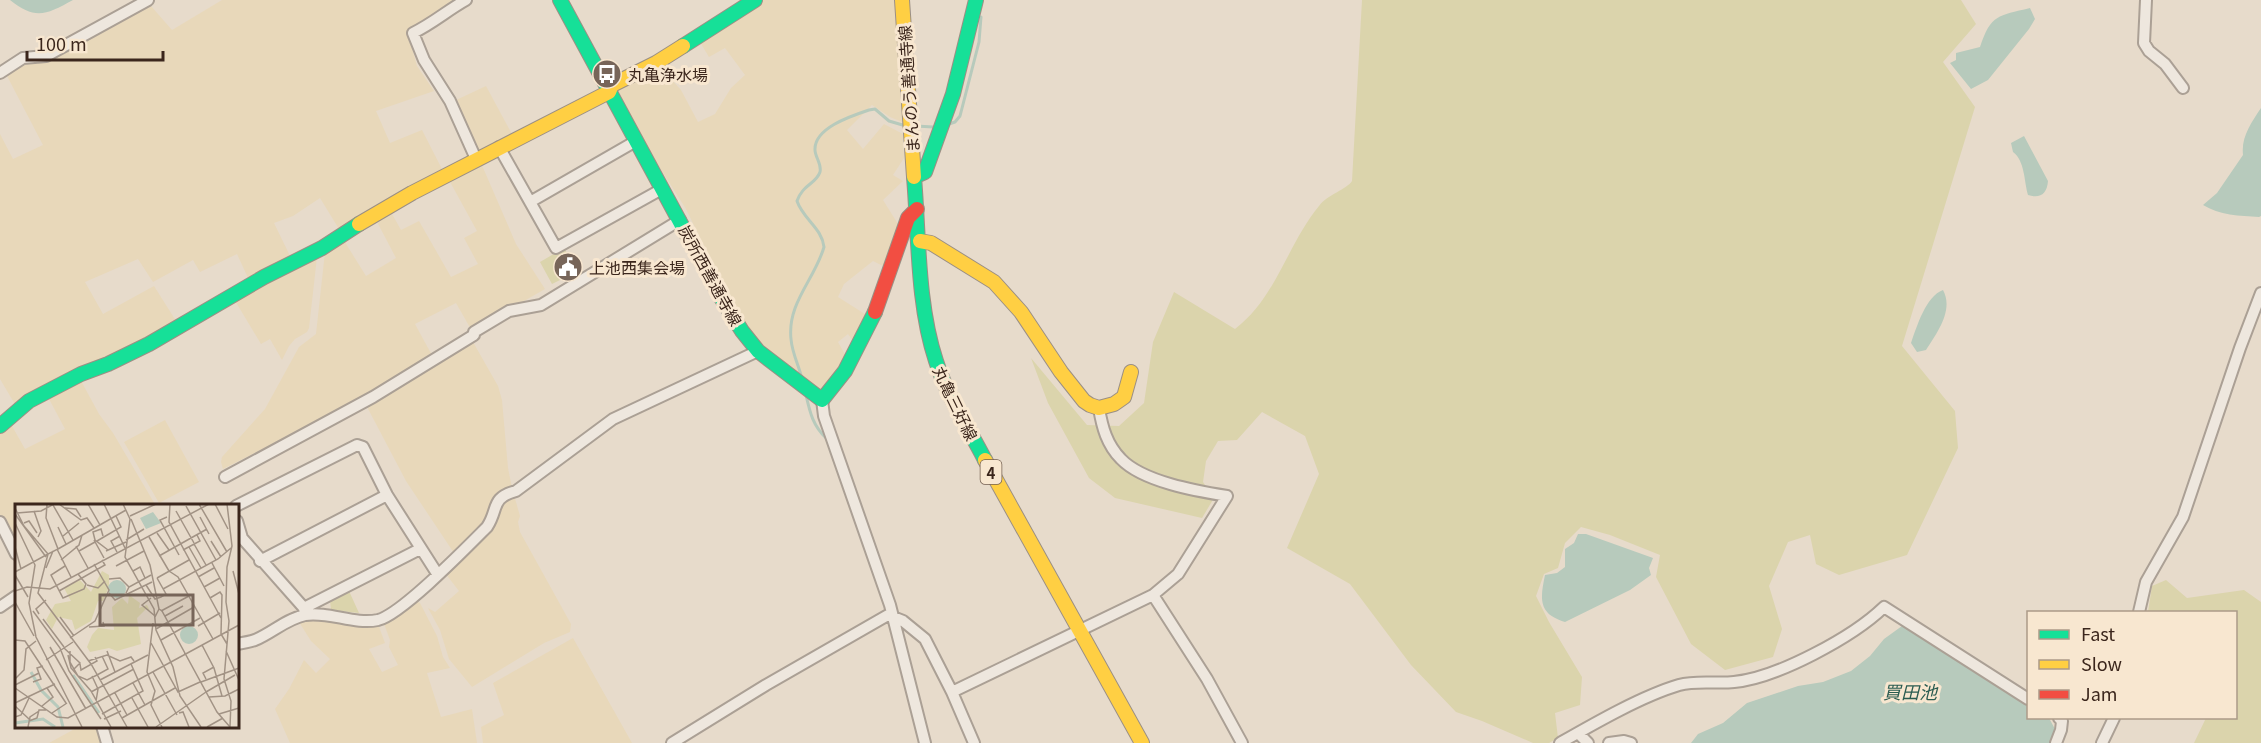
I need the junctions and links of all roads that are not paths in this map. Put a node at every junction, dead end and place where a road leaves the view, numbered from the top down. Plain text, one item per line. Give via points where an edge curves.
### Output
1 (148, 0) edge
2 (466, 0) edge
3 (560, 0) edge
4 (755, 0) edge
5 (902, 0) edge
6 (976, 0) edge
7 (2146, 0) edge
8 (0, 73) edge
9 (2183, 88) dead end
10 (609, 92) junction
11 (636, 141) junction
12 (499, 147) junction
13 (476, 159) junction
14 (914, 177) junction
15 (663, 189) junction
16 (530, 202) junction
17 (917, 209) junction
18 (680, 220) junction
19 (920, 241) junction
20 (2261, 293) edge
21 (758, 351) junction
22 (1131, 372) dead end
23 (822, 400) junction
24 (1099, 408) junction
25 (0, 426) edge
26 (225, 477) dead end
27 (387, 495) junction
28 (238, 505) edge
29 (0, 522) edge
30 (238, 524) edge
31 (420, 549) junction
32 (15, 552) edge
33 (260, 561) junction
34 (438, 575) junction
35 (1153, 595) junction
36 (15, 597) edge
37 (0, 607) edge
38 (2139, 611) edge
39 (304, 612) junction
40 (891, 616) junction
41 (1080, 631) junction
42 (238, 644) edge
43 (952, 692) junction
44 (2027, 698) edge
45 (2060, 719) edge
46 (2113, 719) edge
47 (103, 728) edge
48 (1578, 733) junction
49 (107, 743) edge
50 (672, 743) edge
51 (925, 743) edge
52 (974, 743) edge
53 (1142, 743) edge
54 (1242, 743) edge
55 (1560, 743) edge
56 (1588, 743) edge
57 (1609, 743) edge
58 (1631, 743) edge
59 (2056, 743) edge
60 (2102, 743) edge

1 - 8 street via 46,56 23,58
2 - 13 street via 413,33
3 - 10 main road, 炭所西善通寺線
4 - 10 main road via 656,63 612,85
5 - 14 main road, まんのう善通寺線
6 - 14 main road via 938,137 925,172
7 - 9 street via 2144,43
10 - 11 main road, 炭所西善通寺線
10 - 12 main road
11 - 15 main road, 炭所西善通寺線
11 - 16 street
12 - 13 main road
12 - 16 street
13 - 25 main road via 148,344 29,401
14 - 17 main road, 丸亀三好線 / 4
15 - 16 street via 556,248
15 - 18 main road, 炭所西善通寺線
17 - 19 main road, 丸亀三好線 / 4
17 - 23 main road via 908,218 872,322 845,371
18 - 21 main road, 炭所西善通寺線 via 720,296
18 - 26 street via 541,305 509,311 373,397
19 - 24 main road via 931,243 994,282 1021,312 1084,401
19 - 41 main road, 丸亀三好線 / 4 via 927,331 947,390
20 - 38 street via 2183,517 2146,582
21 - 23 main road, 炭所西善通寺線
21 - 34 street via 613,419 516,491 500,497 487,527
22 - 24 main road via 1124,397
23 - 40 street
24 - 35 street via 1109,444 1132,468 1158,480 1227,496 1178,574
27 - 28 street via 363,447 357,445
27 - 31 street
27 - 33 street
29 - 32 street
30 - 33 street via 242,538
31 - 34 street
31 - 39 street
33 - 39 street
34 - 39 street via 380,620
35 - 41 street
35 - 54 street
36 - 37 street
39 - 42 street via 255,640
40 - 43 street via 925,639
40 - 50 street via 766,685
40 - 51 street
41 - 43 street
41 - 53 main road, 丸亀三好線 / 4
43 - 52 street
44 - 48 street via 1884,607 1849,634 1801,661 1735,682 1682,685 1652,695
45 - 59 street
46 - 60 street
47 - 49 street
48 - 55 street
48 - 56 street
57 - 58 street

